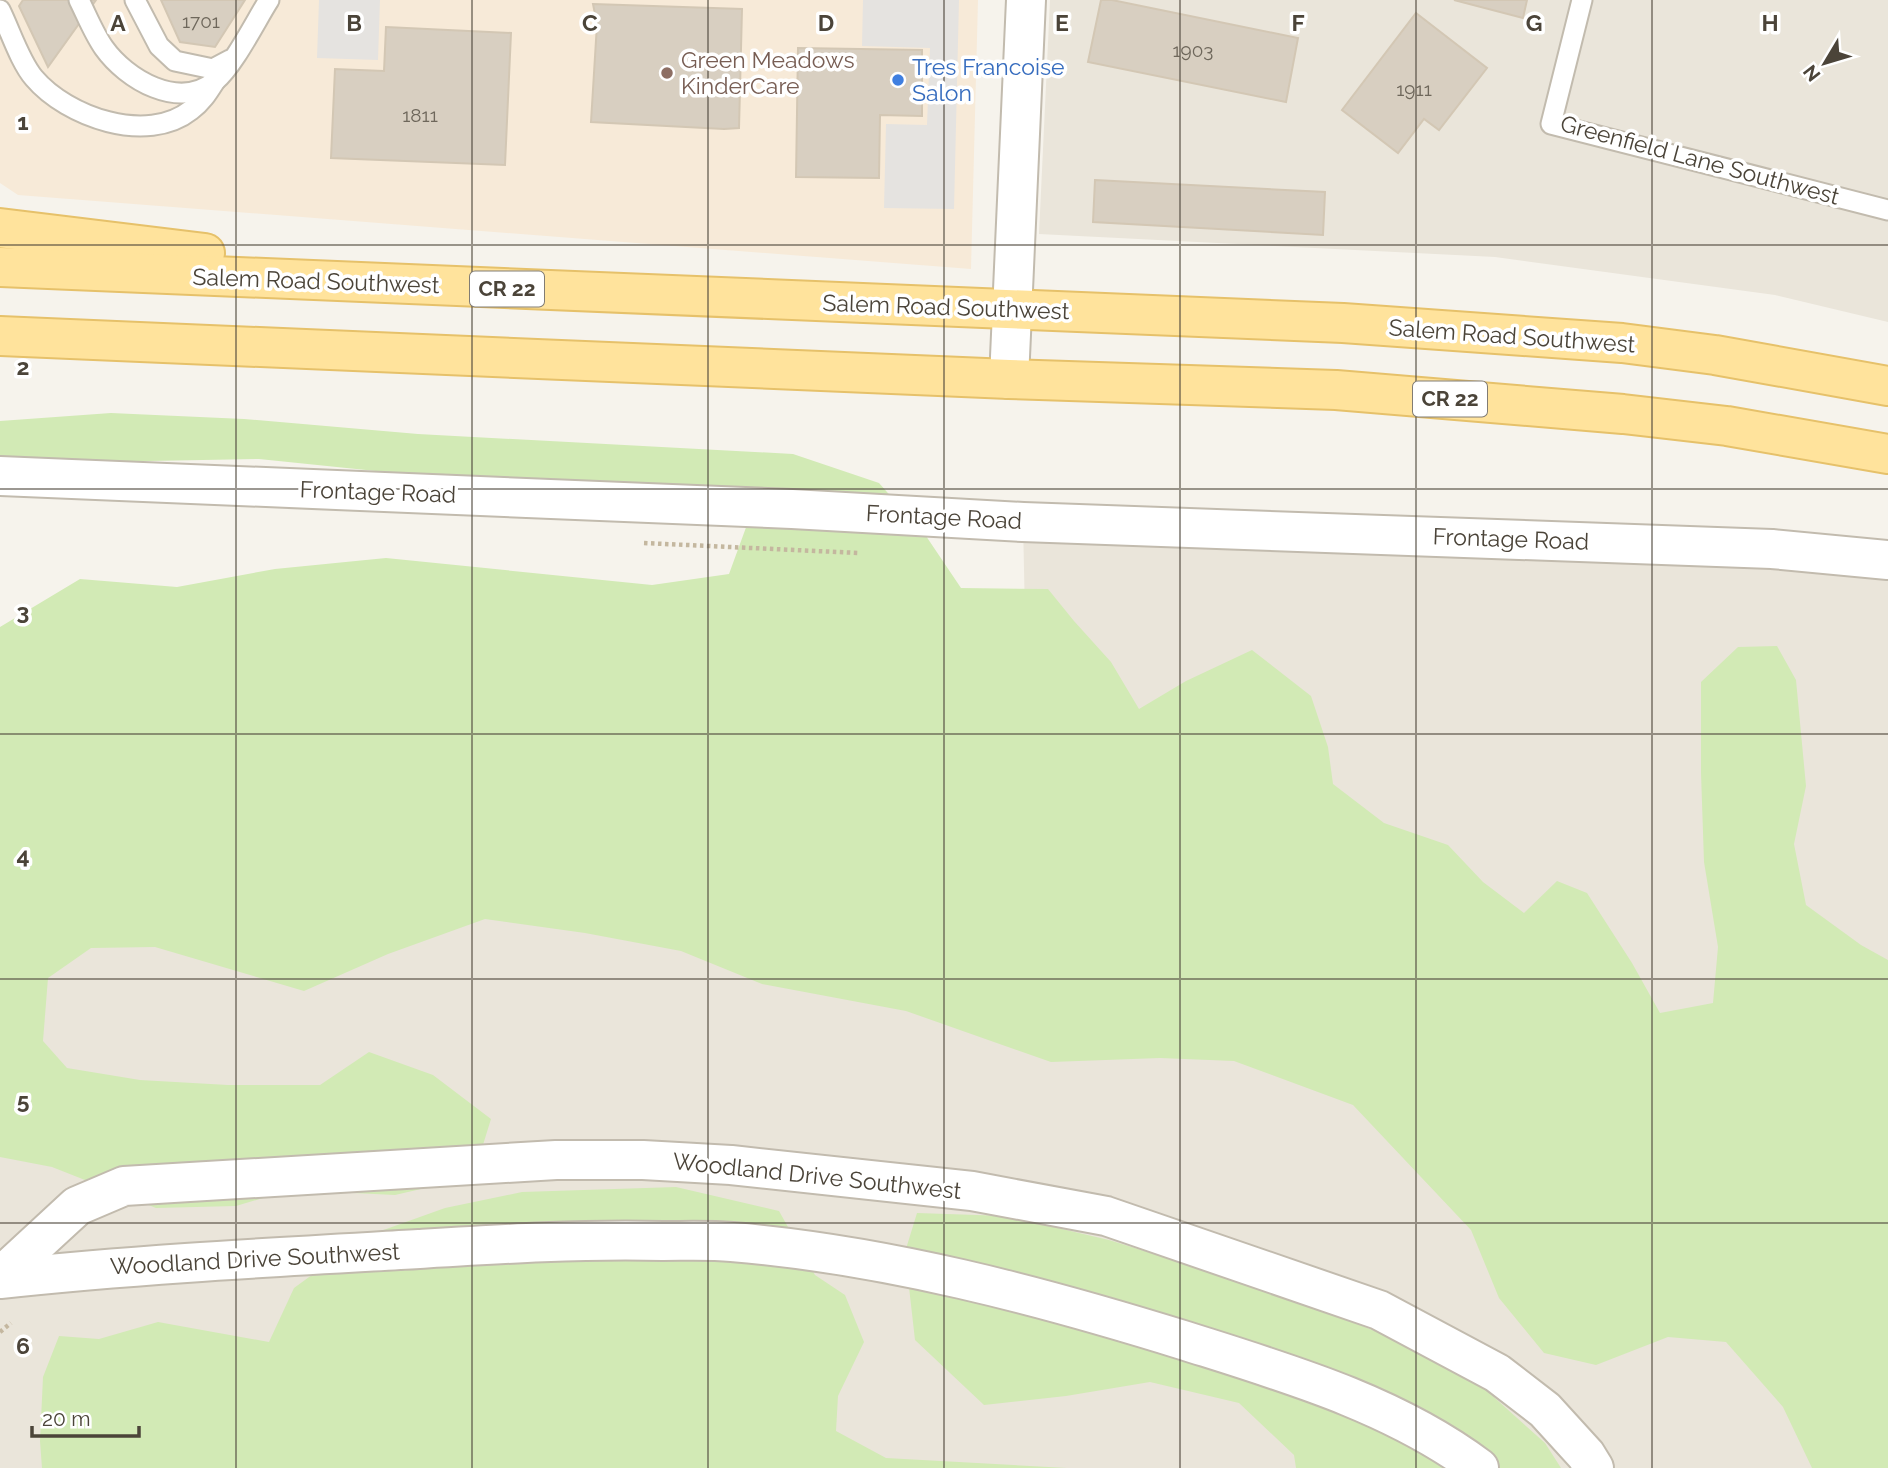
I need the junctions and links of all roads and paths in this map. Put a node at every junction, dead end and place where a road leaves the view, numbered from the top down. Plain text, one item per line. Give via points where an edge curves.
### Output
1 (79, 0) edge
2 (135, 0) edge
3 (269, 0) edge
4 (1026, 0) edge
5 (1582, 0) edge
6 (0, 10) edge
7 (232, 59) junction
8 (215, 81) junction
9 (1888, 210) edge
10 (0, 228) edge
11 (0, 267) edge
12 (485, 288) junction
13 (1013, 310) junction
14 (0, 336) edge
15 (1009, 379) junction
16 (1888, 386) edge
17 (1888, 454) edge
18 (0, 476) edge
19 (1888, 560) edge
20 (0, 1278) edge
21 (11, 1323) dead end
22 (0, 1332) edge
23 (1479, 1468) edge
24 (1594, 1468) edge

1 - 8 lane via 121,69 144,83 172,93 196,90
2 - 7 lane via 159,46 175,61 213,69
3 - 7 lane
4 - 13 street
5 - 9 lane, Greenfield Lane Southwest via 1551,124
6 - 8 lane via 32,76 74,110 104,121 140,125 173,121 190,112
7 - 8 lane
10 - 12 main road
11 - 12 main road, Salem Road Southwest / CR 22
12 - 13 main road, Salem Road Southwest / CR 22
13 - 15 street
13 - 16 main road, Salem Road Southwest / CR 22 via 1343,323 1622,343
14 - 15 main road, CR 22
15 - 17 main road, CR 22 via 1336,390 1508,403 1727,426
18 - 19 street, Frontage Road via 1023,522 1772,549
20 - 23 street, Woodland Drive Southwest via 124,1266 590,1239 728,1242 809,1250 995,1287 1282,1371 1375,1408 1445,1443
20 - 24 street, Woodland Drive Southwest via 77,1206 124,1186 556,1160 643,1160 972,1191 1106,1216 1379,1310 1497,1373 1545,1410
21 - 22 path

